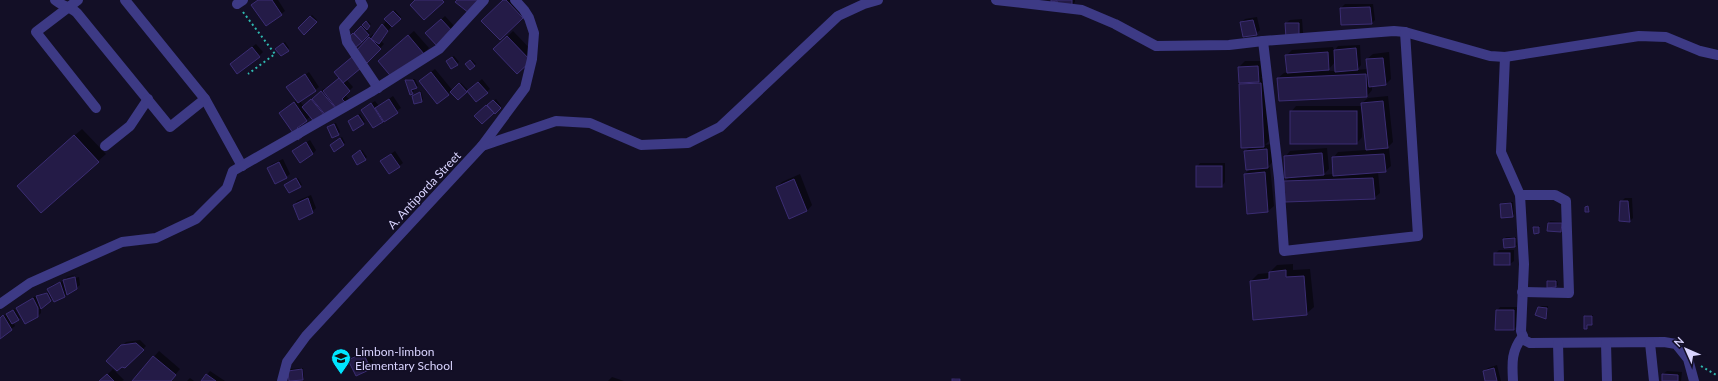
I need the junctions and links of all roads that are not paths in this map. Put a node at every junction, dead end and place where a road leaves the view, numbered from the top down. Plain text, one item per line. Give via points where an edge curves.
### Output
1 (55, 0) edge
2 (78, 0) edge
3 (125, 0) edge
4 (360, 0) edge
5 (484, 0) edge
6 (515, 0) edge
7 (878, 0) edge
8 (996, 0) edge
9 (69, 6) junction
10 (1404, 32) junction
11 (1264, 41) junction
12 (1718, 56) edge
13 (1505, 57) junction
14 (378, 88) junction
15 (148, 99) junction
16 (205, 99) junction
17 (96, 108) dead end
18 (105, 146) dead end
19 (482, 146) junction
20 (242, 166) junction
21 (1520, 195) junction
22 (1522, 292) junction
23 (0, 304) edge
24 (1523, 336) junction
25 (1650, 342) junction
26 (1558, 343) junction
27 (1606, 343) junction
28 (282, 381) edge
29 (1513, 381) edge
30 (1559, 381) edge
31 (1607, 381) edge
32 (1654, 381) edge
33 (1694, 381) edge

1 - 9 street
2 - 9 street
3 - 16 street
4 - 14 street via 363,6 344,28 347,42
5 - 14 street via 439,49
6 - 19 street, A. Antiporda Street via 533,26 534,45 530,72 525,88
7 - 19 street via 838,16 720,127 688,143 641,145 590,123 556,121
8 - 11 street via 1082,10 1156,46 1229,46
9 - 15 street
9 - 17 street via 36,32
10 - 11 street
10 - 11 street via 1418,236 1284,251
10 - 13 street via 1490,56
12 - 13 street via 1666,37 1639,36
13 - 21 street via 1501,152
14 - 20 street
15 - 16 street via 170,127
15 - 18 street via 130,126
16 - 20 street
19 - 28 street, A. Antiporda Street via 306,336 287,362
20 - 23 street via 233,171 227,188 196,218 156,238 122,242 30,283
21 - 22 street via 1524,264
21 - 22 street via 1555,195 1566,201 1569,292
22 - 24 street
24 - 26 street via 1524,340 1530,343
24 - 29 street via 1516,345 1512,359
25 - 27 street
25 - 32 street
25 - 33 street via 1676,344 1688,359
26 - 27 street
26 - 30 street
27 - 31 street

